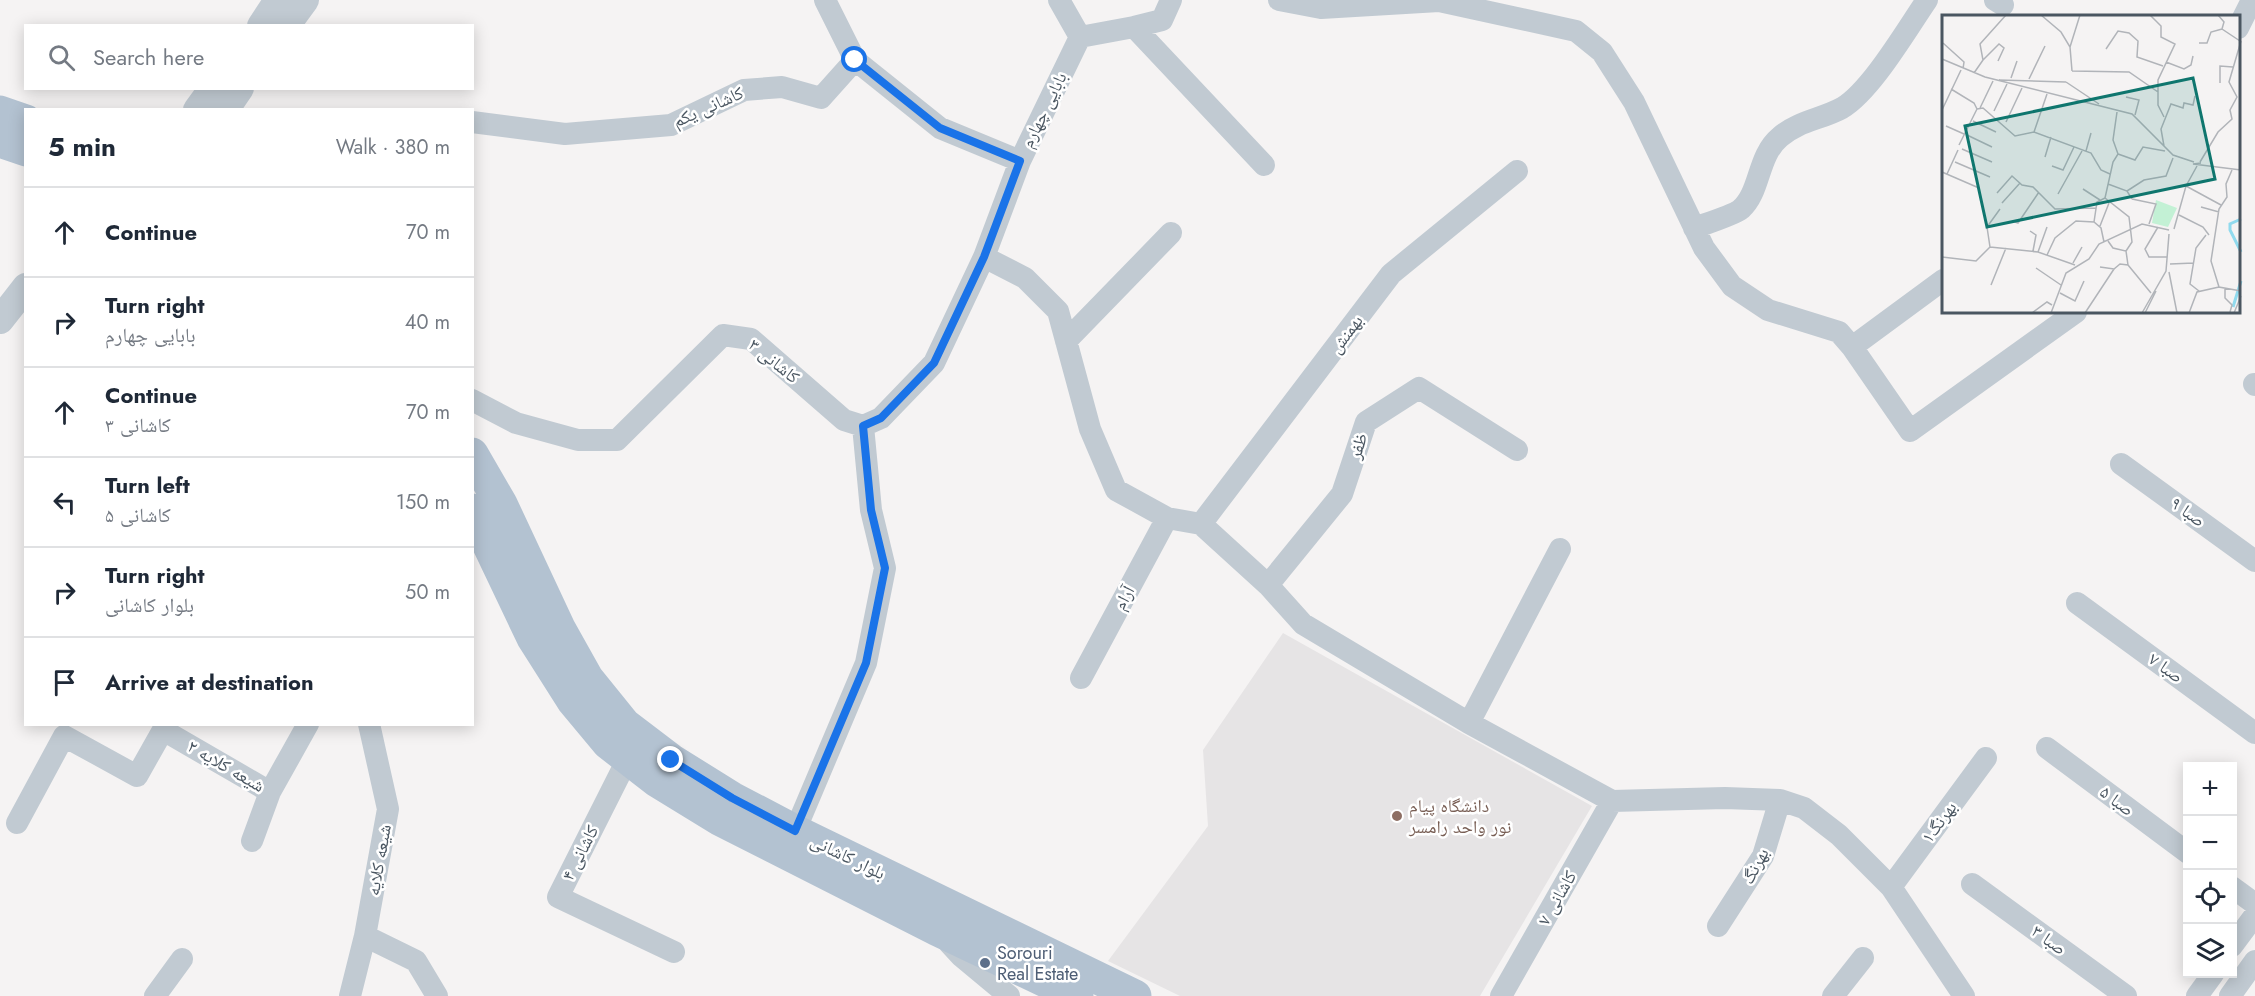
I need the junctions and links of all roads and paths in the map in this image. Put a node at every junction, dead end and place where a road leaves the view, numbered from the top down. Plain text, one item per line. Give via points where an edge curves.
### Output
1 (279, 0) edge
2 (305, 0) edge
3 (825, 0) edge
4 (1059, 0) edge
5 (1171, 0) edge
6 (1279, 0) edge
7 (1927, 0) edge
8 (2252, 0) edge
9 (262, 24) edge
10 (287, 24) edge
11 (2240, 24) edge
12 (1134, 27) junction
13 (1080, 37) junction
14 (855, 60) junction
15 (212, 90) edge
16 (239, 90) edge
17 (199, 108) edge
18 (226, 108) edge
19 (0, 112) edge
20 (24, 120) edge
21 (474, 122) edge
22 (0, 141) edge
23 (24, 149) edge
24 (1020, 161) junction
25 (1264, 165) dead end
26 (1517, 171) dead end
27 (1694, 228) junction
28 (1172, 232) dead end
29 (984, 257) junction
30 (1942, 281) edge
31 (24, 290) edge
32 (2073, 314) edge
33 (0, 320) edge
34 (1066, 341) junction
35 (1852, 347) junction
36 (474, 401) edge
37 (863, 426) junction
38 (1517, 450) dead end
39 (474, 457) edge
40 (2121, 464) dead end
41 (474, 513) edge
42 (1167, 518) junction
43 (1201, 524) junction
44 (1560, 549) dead end
45 (2255, 561) edge
46 (1268, 585) junction
47 (2077, 603) dead end
48 (1081, 678) dead end
49 (1469, 723) junction
50 (307, 726) edge
51 (369, 726) edge
52 (67, 730) edge
53 (2255, 733) edge
54 (2047, 748) dead end
55 (628, 758) junction
56 (1986, 758) dead end
57 (270, 792) junction
58 (1780, 800) junction
59 (1612, 801) junction
60 (17, 823) dead end
61 (795, 831) junction
62 (252, 841) dead end
63 (2183, 851) edge
64 (1972, 884) dead end
65 (1892, 887) junction
66 (2237, 891) edge
67 (2255, 904) edge
68 (2255, 915) edge
69 (1718, 926) dead end
70 (936, 929) junction
71 (365, 936) junction
72 (2237, 939) edge
73 (674, 952) dead end
74 (1863, 958) dead end
75 (182, 959) dead end
76 (2255, 961) edge
77 (2210, 978) edge
78 (155, 996) edge
79 (350, 996) edge
80 (437, 996) edge
81 (1009, 996) edge
82 (1077, 996) edge
83 (1135, 996) edge
84 (1501, 996) edge
85 (1833, 996) edge
86 (1964, 996) edge
87 (2126, 996) edge
88 (2197, 996) edge
89 (2230, 996) edge

1 - 9 street
2 - 10 street
3 - 14 street
4 - 13 street
5 - 12 street via 1162,20
6 - 27 street via 1322,8 1439,1 1576,31 1602,52 1634,102
7 - 27 street via 1864,90 1842,107 1799,124 1779,137 1765,154 1750,196 1740,209
8 - 11 street
12 - 13 street
12 - 25 street
13 - 24 street, بابایی چهارم
14 - 21 street, کاشانی یکم via 821,98 782,87 744,90 671,126 565,134
14 - 24 street via 940,128
15 - 17 street
16 - 18 street
19 - 20 main road
22 - 23 main road
24 - 29 street, بابایی چهارم
26 - 43 street, بهمنش via 1392,274
27 - 35 street via 1732,286 1768,310 1839,332
28 - 34 street
29 - 34 street via 1025,278 1058,311
29 - 37 street via 934,363 881,418
30 - 35 street
31 - 33 street
32 - 35 street via 1910,431
34 - 42 street via 1090,429 1116,490
36 - 37 street, کاشانی ۳ via 516,423 578,440 617,440 723,335 751,339 844,420
37 - 61 street via 871,510 885,568 866,663
38 - 46 street, ظفر via 1419,388 1366,422 1342,494
39 - 61 main road, بلوار کاشانی via 587,678 625,725 671,760
40 - 45 street, صبا ۹
41 - 55 main road, بلوار کاشانی via 533,638 573,701 608,743
42 - 43 street
42 - 48 street, آرام
43 - 46 street
44 - 49 street
46 - 49 street via 1303,624
47 - 53 street, صبا ۷
49 - 59 street
50 - 57 street, شیعه کلایه ۲
51 - 71 street, شیعه کلایه via 388,809
52 - 57 street, شیعه کلایه ۲ via 137,776 164,730
52 - 60 street, شیعه کلایه ۲
54 - 63 street, صبا ۵
55 - 70 main road, بلوار کاشانی via 719,819
55 - 73 street, کاشانی ۴ via 558,897
56 - 65 street, ۱بهرنگ
57 - 62 street
58 - 59 street
58 - 65 street via 1804,808 1839,835
58 - 69 street, بهرنگ via 1763,856
59 - 84 street, کاشانی ۷
61 - 83 main road, بلوار کاشانی
64 - 87 street, صبا ۳
65 - 86 street
66 - 67 street
68 - 72 street
70 - 81 street
70 - 82 main road, بلوار کاشانی
71 - 79 street, شیعه کلایه
71 - 80 street via 416,961
74 - 85 street
75 - 78 street
76 - 89 street
77 - 88 street

